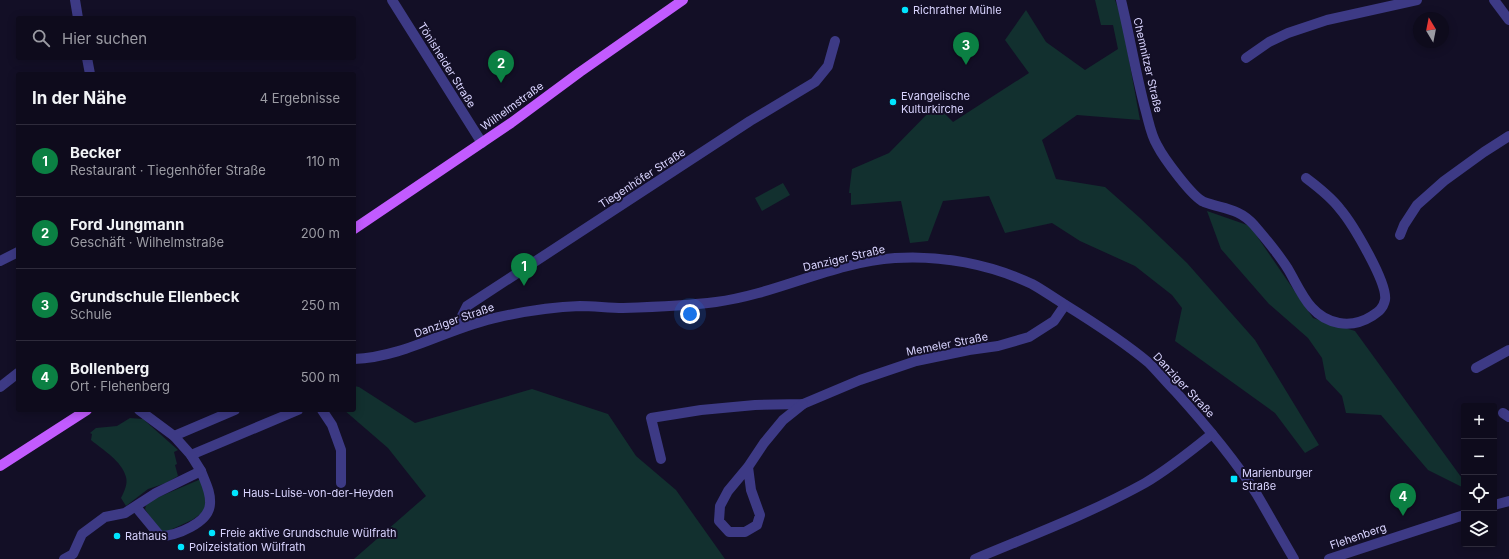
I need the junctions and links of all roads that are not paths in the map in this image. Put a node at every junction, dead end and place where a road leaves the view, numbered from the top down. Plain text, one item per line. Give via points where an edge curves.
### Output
1 (75, 0) edge
2 (392, 0) edge
3 (683, 0) edge
4 (1121, 0) edge
5 (1416, 0) edge
6 (1494, 0) edge
7 (78, 16) edge
8 (1509, 20) edge
9 (834, 41) dead end
10 (1246, 58) dead end
11 (87, 60) edge
12 (90, 72) edge
13 (1509, 136) edge
14 (482, 143) junction
15 (1306, 178) dead end
16 (356, 228) edge
17 (1400, 235) dead end
18 (16, 253) edge
19 (0, 260) edge
20 (1065, 305) junction
21 (455, 330) junction
22 (1509, 350) edge
23 (356, 360) edge
24 (1476, 368) dead end
25 (16, 375) edge
26 (0, 387) edge
27 (803, 404) junction
28 (84, 412) edge
29 (142, 412) edge
30 (230, 412) edge
31 (293, 412) edge
32 (323, 412) edge
33 (1212, 434) junction
34 (174, 436) junction
35 (191, 455) junction
36 (661, 460) dead end
37 (0, 466) edge
38 (748, 467) junction
39 (201, 471) junction
40 (341, 483) dead end
41 (1509, 501) edge
42 (1497, 504) edge
43 (136, 507) junction
44 (1461, 516) edge
45 (64, 559) edge
46 (975, 559) edge
47 (1294, 559) edge
48 (1329, 559) edge

1 - 7 street
2 - 14 street, Tönisheider Straße
3 - 14 main road, Wilhelmstraße
4 - 15 street, Chemnitzer Straße via 1139,87 1154,138 1165,158 1193,194 1202,201 1246,216 1277,252 1300,292 1319,315 1338,323 1356,324 1381,310 1385,297 1380,278 1356,232 1340,209
5 - 10 street via 1327,20 1269,42
6 - 8 street
9 - 21 street, Tiegenhöfer Straße via 828,66 815,82 750,121 467,306
11 - 12 street
13 - 17 street via 1450,177 1417,205
14 - 16 main road, Wilhelmstraße
18 - 19 street
20 - 21 street, Danziger Straße via 1034,285 996,270 919,257 892,258 849,266 767,291 719,302 621,308 580,306 540,309 496,317
20 - 27 street, Memeler Straße via 1054,321 1030,337 998,346 916,361 860,380
20 - 33 street, Danziger Straße via 1118,339 1149,364
21 - 23 street, Danziger Straße via 410,348 372,359
22 - 24 street
25 - 26 street
27 - 36 street, Memeler Straße via 701,410 651,418
27 - 38 street, Memeler Straße via 783,420
28 - 37 main road
29 - 34 street
30 - 34 street
31 - 35 street
32 - 40 street via 332,425 341,450
33 - 46 street via 1177,462 1115,499
33 - 47 street, Danziger Straße via 1256,493
34 - 35 street
35 - 39 street
38 - 38 street, Memeler Straße via 728,491 720,506 719,521 729,532 746,532 757,525 760,515 751,490
39 - 43 street via 156,493
39 - 43 street via 208,488 210,506 204,518 182,532 160,536
41 - 42 street
43 - 45 street via 105,517 82,534 73,554
44 - 48 street, Flehenberg

